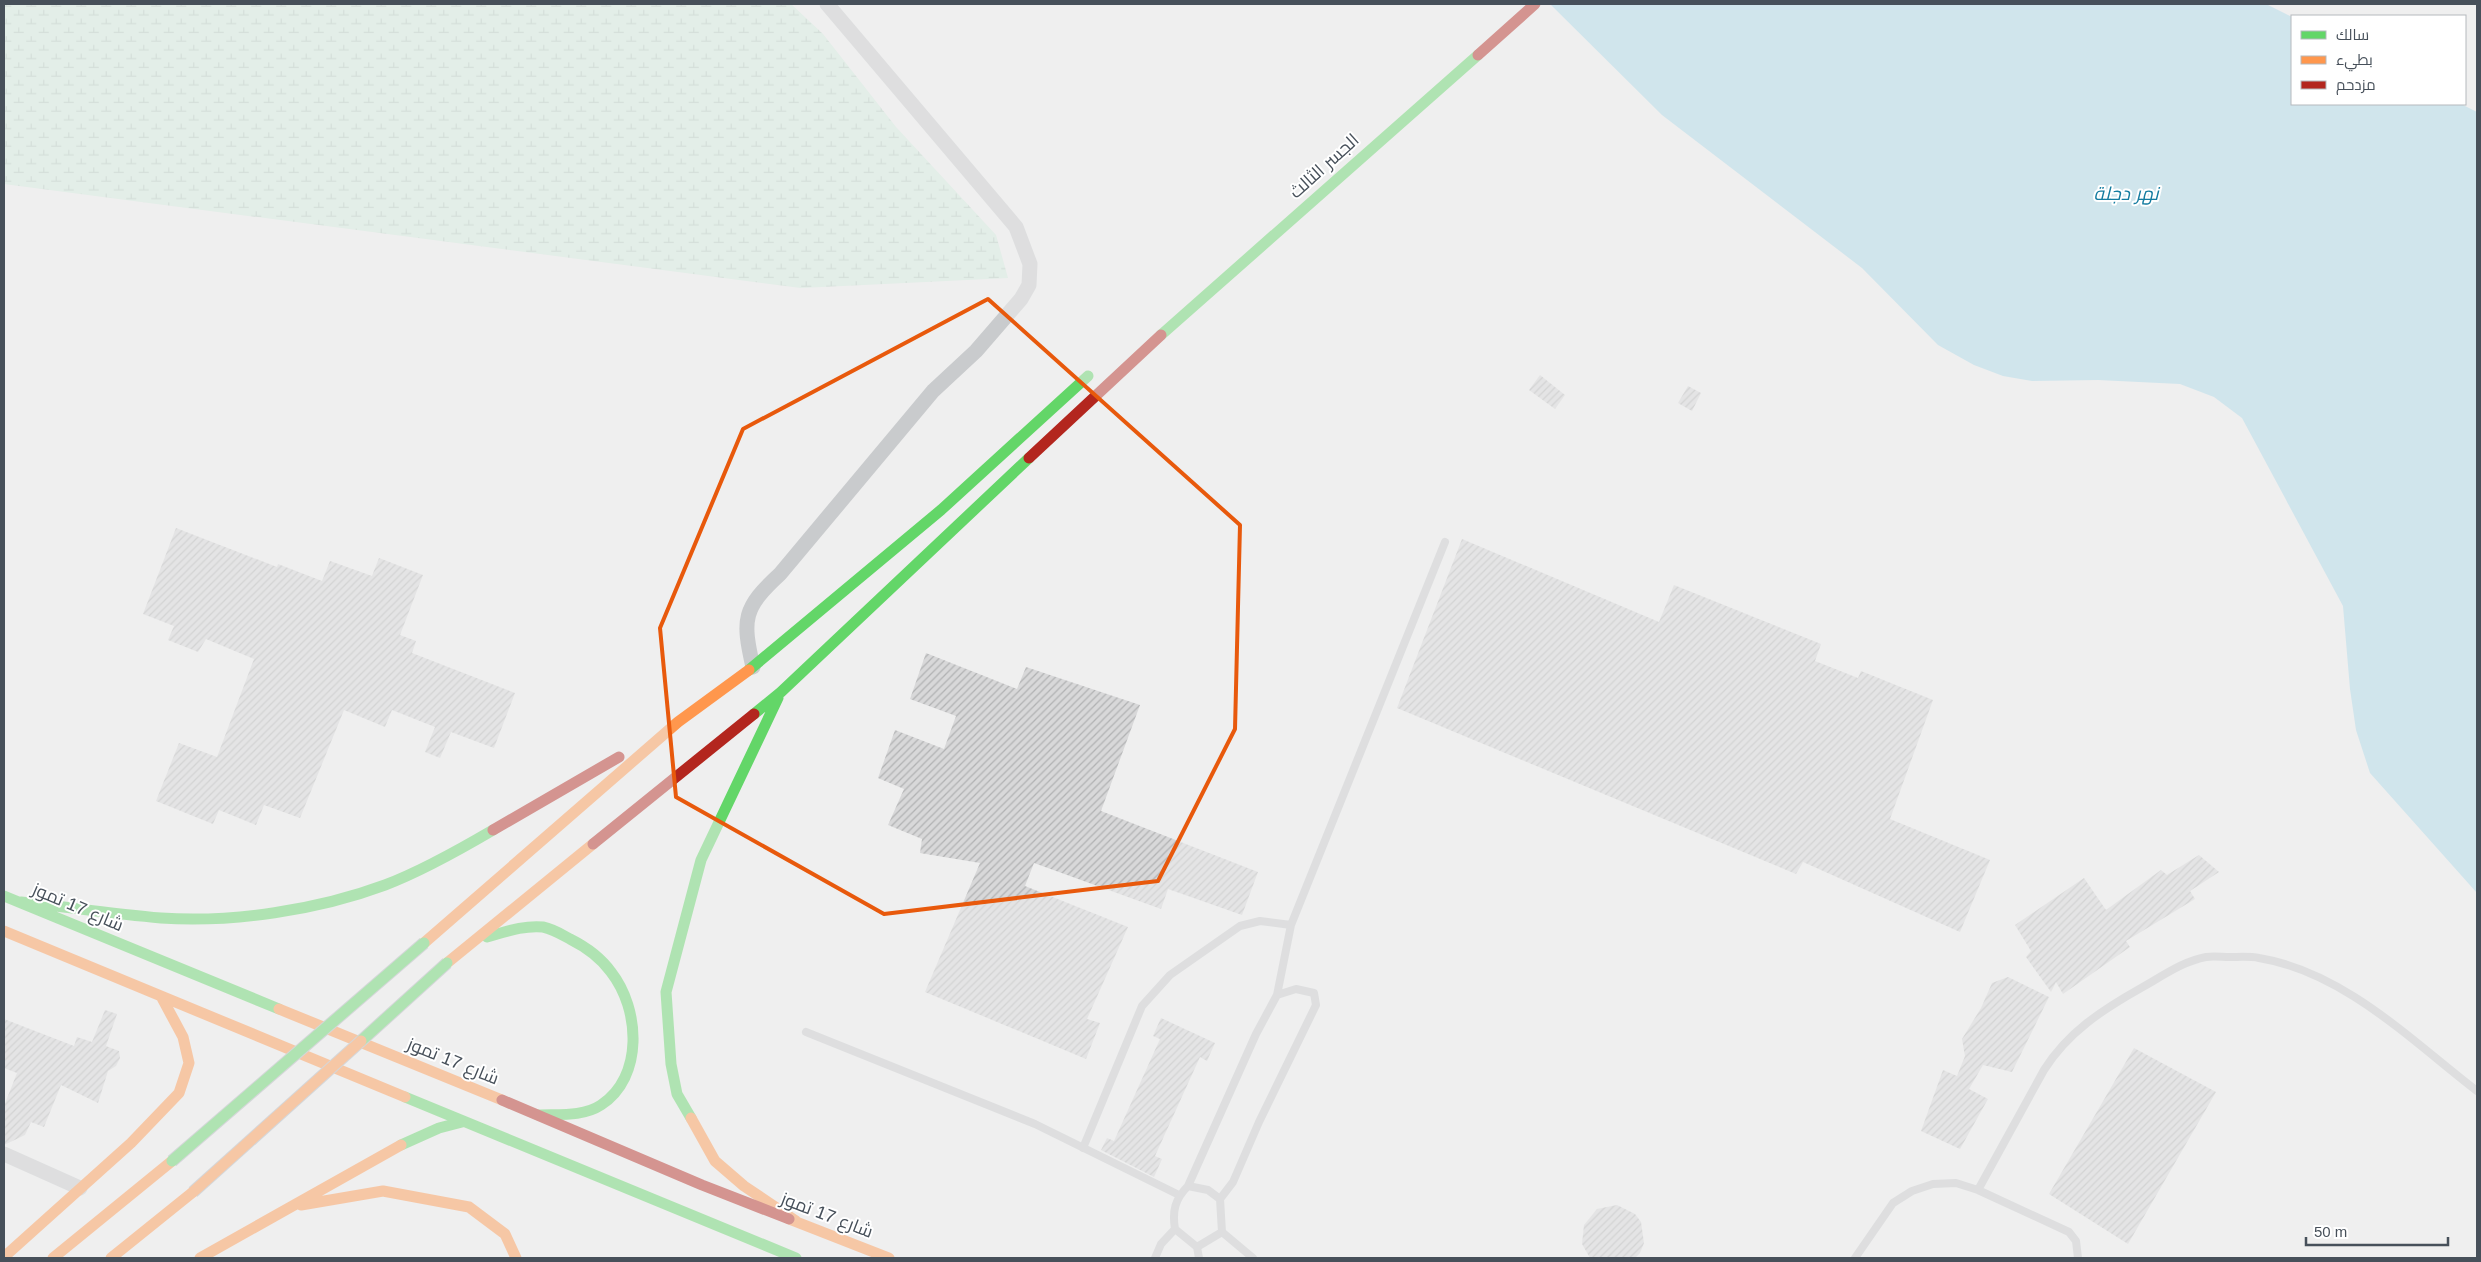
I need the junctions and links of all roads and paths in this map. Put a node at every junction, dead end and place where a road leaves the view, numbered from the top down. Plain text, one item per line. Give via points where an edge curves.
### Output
1 (828, 4) edge
2 (1536, 4) edge
3 (1095, 370) dead end
4 (1445, 542) dead end
5 (753, 667) junction
6 (781, 692) junction
7 (678, 722) junction
8 (4, 896) edge
9 (21, 902) junction
10 (1291, 925) junction
11 (4, 931) edge
12 (479, 939) junction
13 (1277, 995) junction
14 (162, 998) junction
15 (806, 1032) dead end
16 (2477, 1091) edge
17 (538, 1114) junction
18 (462, 1122) junction
19 (1083, 1148) junction
20 (4, 1154) edge
21 (1188, 1186) junction
22 (80, 1188) junction
23 (1978, 1190) junction
24 (1179, 1195) junction
25 (1220, 1199) junction
26 (285, 1208) junction
27 (796, 1222) junction
28 (1175, 1229) junction
29 (1222, 1232) junction
30 (1197, 1247) junction
31 (783, 1255) edge
32 (4, 1256) edge
33 (53, 1258) edge
34 (112, 1258) edge
35 (200, 1258) edge
36 (516, 1258) edge
37 (796, 1258) edge
38 (889, 1258) edge
39 (1155, 1258) edge
40 (1199, 1258) edge
41 (1253, 1258) edge
42 (1855, 1258) edge
43 (2078, 1258) edge

1 - 5 street via 1016,227 1030,264 1029,285 993,332 933,391 780,574 753,601 747,617 746,636
2 - 6 main road, الجسر الثالث via 1137,356
3 - 5 main road via 941,510
4 - 10 lane
5 - 7 main road
6 - 12 main road, الجسر الثالث
6 - 27 main road via 701,860 666,992 671,1064 677,1094 695,1126 716,1161 744,1186
7 - 9 main road via 460,849 384,885 341,898 292,911 221,918 162,918
7 - 33 main road, bridge via 172,1161
8 - 9 main road, شارع 17 تموز
9 - 17 main road, شارع 17 تموز
10 - 13 lane
10 - 19 lane via 1260,921 1240,926 1170,975 1142,1006
11 - 14 main road
12 - 17 main road via 519,928 551,929 601,960 625,996 631,1015 632,1063 618,1090 601,1106 577,1113
12 - 34 main road, الجسر الثالث, bridge via 447,963 193,1192
13 - 21 lane via 1256,1034
13 - 25 lane via 1296,989 1314,993 1316,1005 1233,1182
14 - 18 main road
14 - 22 main road via 183,1037 189,1063 179,1093 131,1143
15 - 19 lane via 1035,1124
16 - 23 lane via 2371,1008 2318,977 2258,957 2206,957 2180,967 2108,1007 2070,1035 2044,1070
17 - 27 main road, شارع 17 تموز via 702,1186
18 - 26 main road via 439,1128 388,1151
18 - 31 main road
19 - 24 lane
20 - 22 street
21 - 24 lane
21 - 25 lane via 1208,1190
22 - 32 main road
23 - 42 lane via 1956,1183 1933,1184 1912,1190 1893,1203
23 - 43 lane via 2069,1232 2076,1241
24 - 28 lane via 1172,1214
25 - 29 lane
26 - 35 main road
26 - 36 main road via 383,1191 469,1207 505,1234
27 - 38 main road, شارع 17 تموز
28 - 30 lane
28 - 39 lane via 1161,1244
29 - 30 lane
29 - 41 lane
30 - 40 lane
31 - 37 main road

